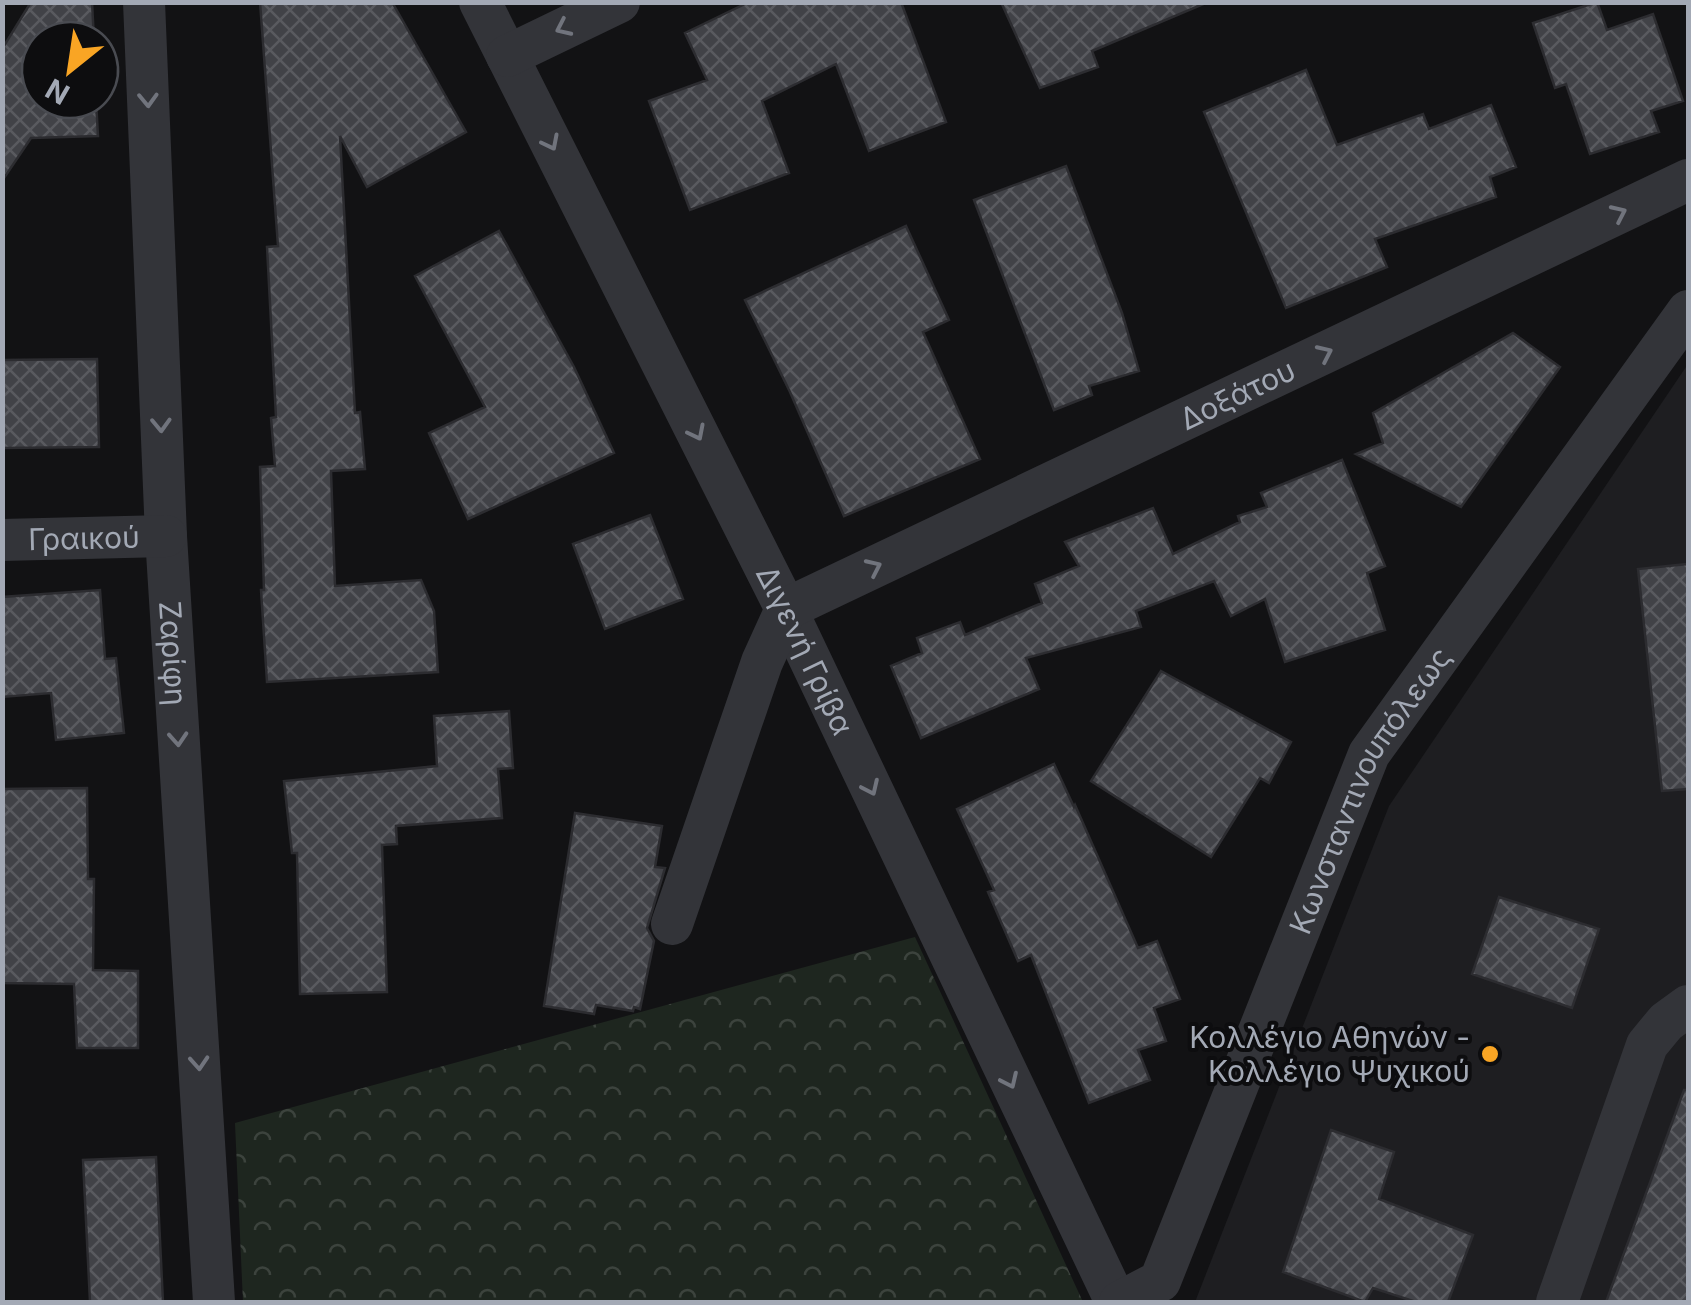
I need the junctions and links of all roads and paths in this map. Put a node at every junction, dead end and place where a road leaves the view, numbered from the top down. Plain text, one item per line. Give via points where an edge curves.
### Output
1 (144, 2) edge
2 (480, 2) edge
3 (618, 2) edge
4 (508, 56) junction
5 (1688, 180) edge
6 (1688, 311) edge
7 (166, 536) junction
8 (2, 540) edge
9 (786, 609) junction
10 (672, 924) dead end
11 (1688, 1006) edge
12 (214, 1302) edge
13 (1118, 1302) edge
14 (1557, 1302) edge

1 -> 7 street, Ζαρίφη
2 - 4 street, Διγενή Γρίβα
3 -> 4 street
4 -> 9 street, Διγενή Γρίβα
9 -> 5 street, Δοξάτου
6 - 13 street, Κωνσταντινουπόλεως via 1370,754 1160,1281
7 - 8 street, Γραικού
7 -> 12 street, Ζαρίφη
9 - 10 street
9 -> 13 street, Διγενή Γρίβα
11 - 14 street via 1647,1045

